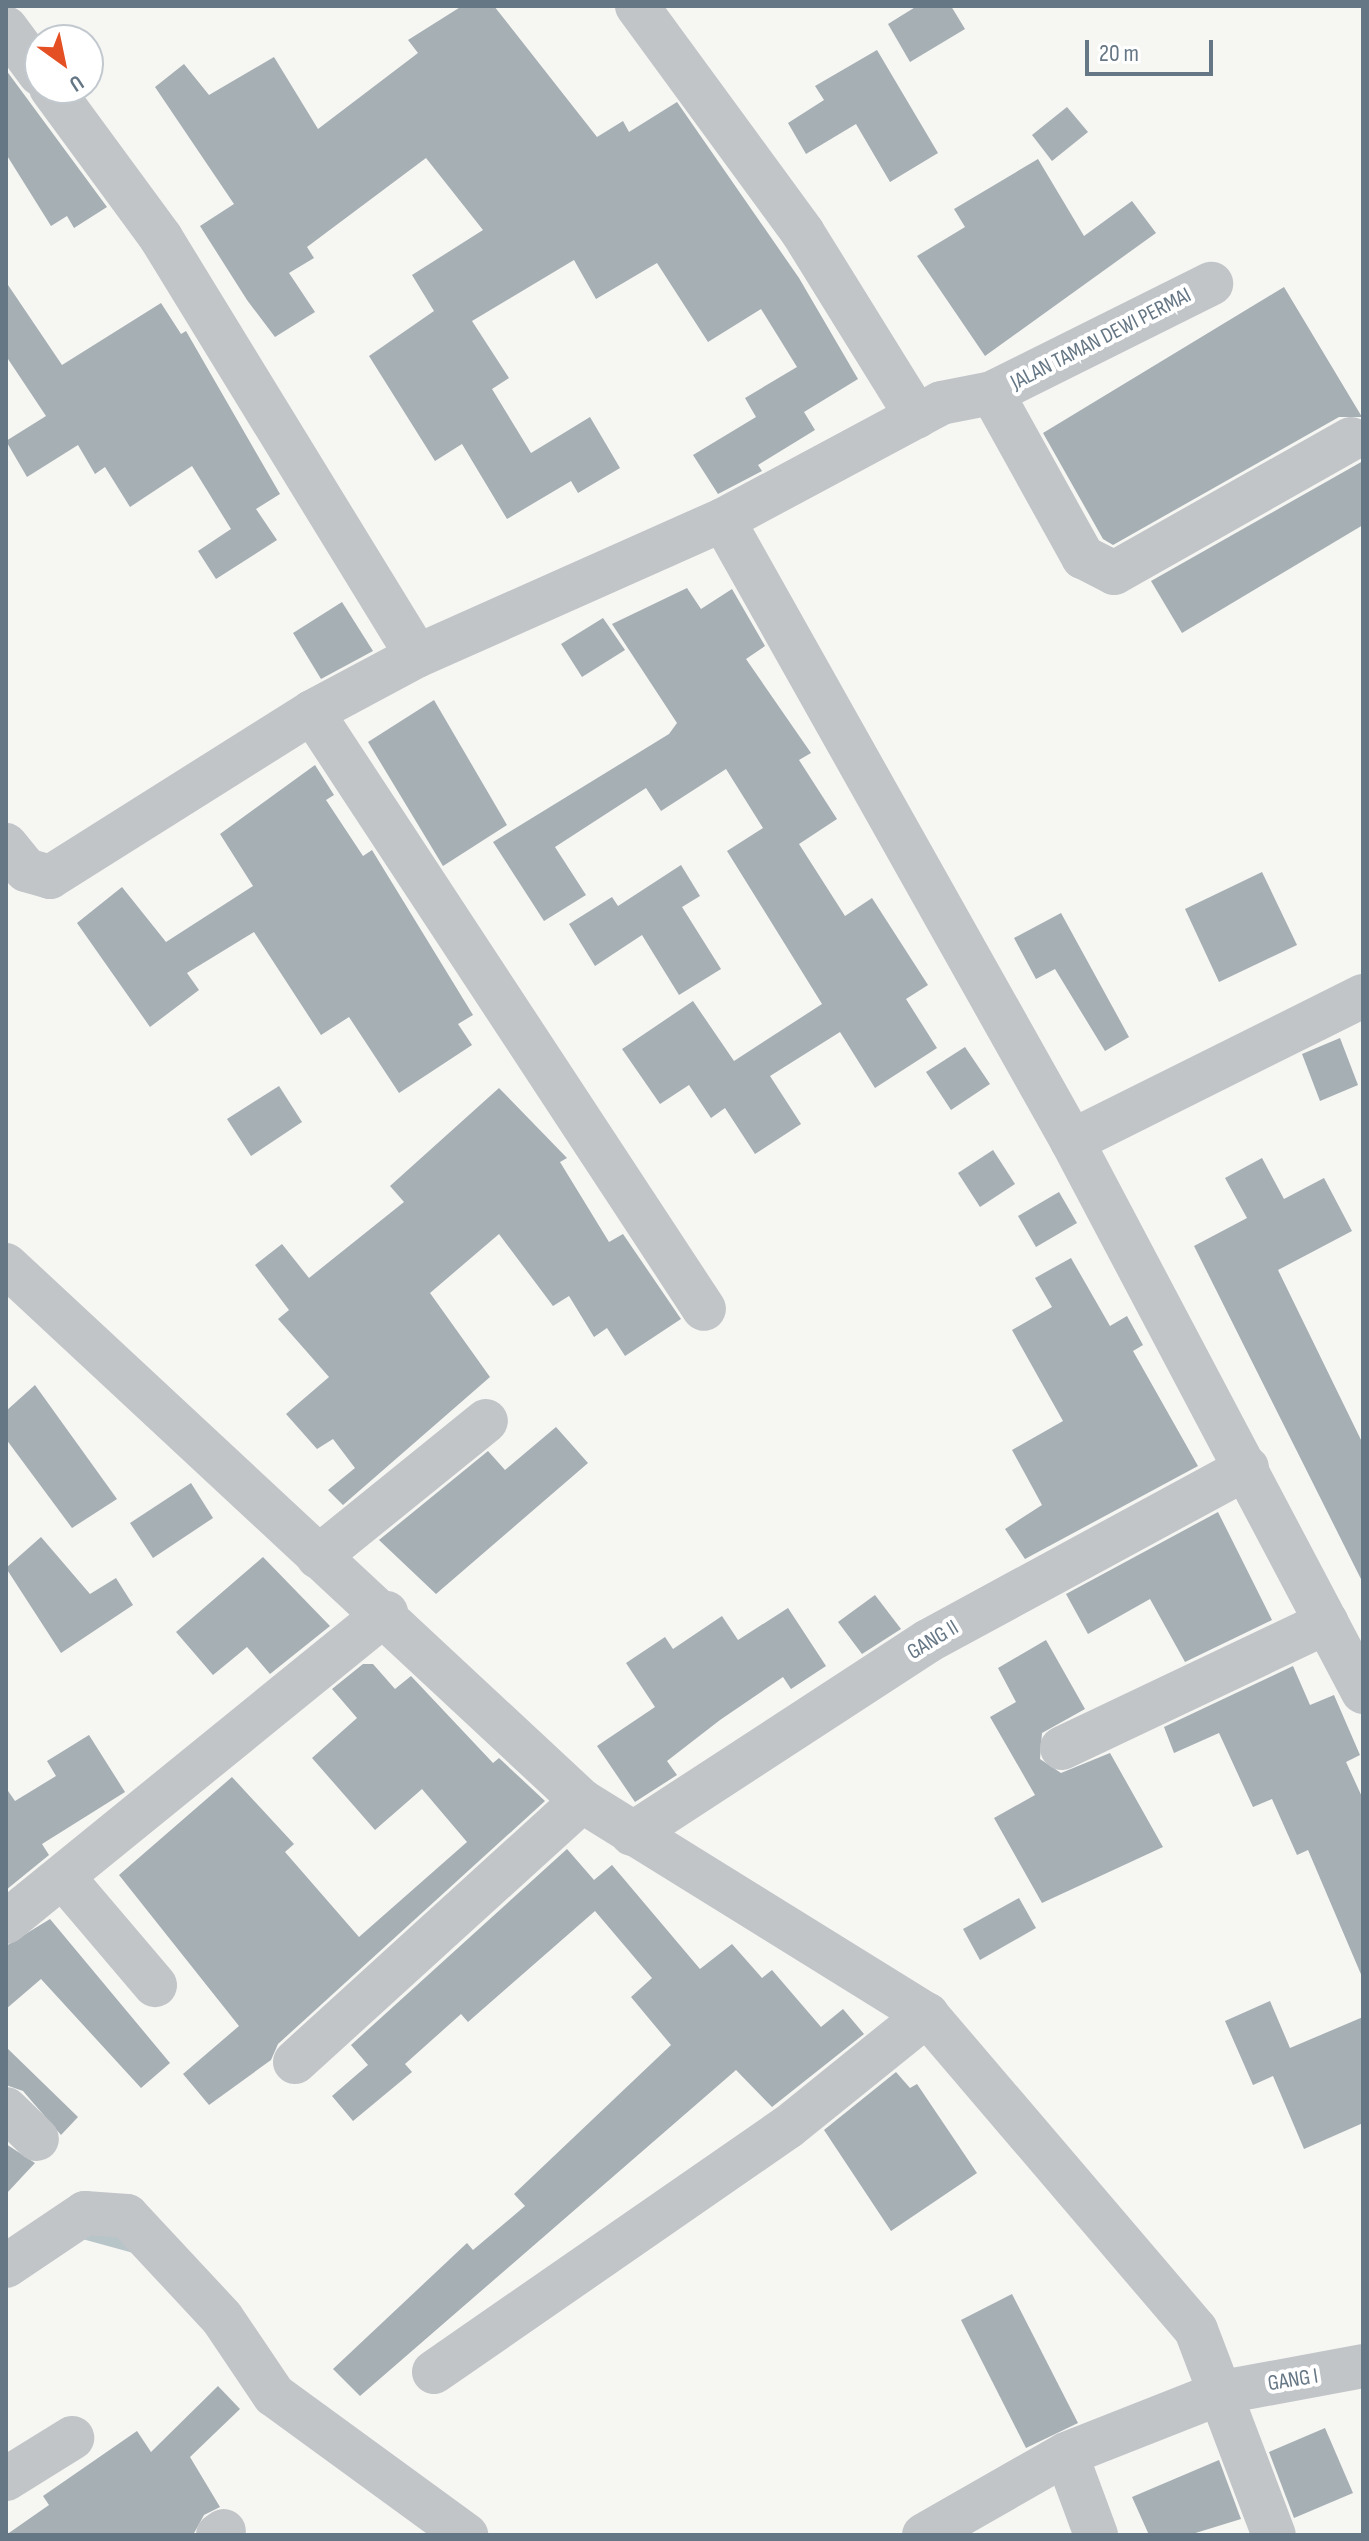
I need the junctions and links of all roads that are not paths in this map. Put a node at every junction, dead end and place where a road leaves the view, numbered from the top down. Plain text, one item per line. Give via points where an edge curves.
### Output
1 (637, 6) edge
2 (6, 28) edge
3 (24, 52) edge
4 (63, 104) edge
5 (1211, 284) dead end
6 (992, 393) junction
7 (917, 417) junction
8 (1351, 439) dead end
9 (723, 520) junction
10 (417, 656) junction
11 (312, 712) junction
12 (6, 845) edge
13 (1363, 996) edge
14 (1072, 1141) junction
15 (6, 1265) edge
16 (704, 1309) dead end
17 (486, 1421) dead end
18 (1247, 1468) junction
19 (318, 1557) junction
20 (386, 1613) junction
21 (1327, 1622) junction
22 (1363, 1692) edge
23 (1062, 1748) dead end
24 (582, 1801) junction
25 (632, 1834) junction
26 (63, 1877) junction
27 (6, 1922) edge
28 (155, 1985) dead end
29 (927, 2015) junction
30 (295, 2062) dead end
31 (6, 2109) edge
32 (37, 2139) dead end
33 (6, 2266) edge
34 (1363, 2366) edge
35 (434, 2372) dead end
36 (1223, 2392) junction
37 (72, 2438) dead end
38 (1066, 2454) junction
39 (6, 2479) edge
40 (466, 2535) edge
41 (924, 2535) edge
42 (1096, 2535) edge
43 (1274, 2535) edge

1 - 7 street via 803,233
2 - 3 street
4 - 10 street via 161,238
5 - 6 street, JALAN TAMAN DEWI PERMAI
6 - 7 street, JALAN TAMAN DEWI PERMAI
6 - 8 street via 1077,547 1114,573
7 - 9 street, JALAN TAMAN DEWI PERMAI
9 - 10 street, JALAN TAMAN DEWI PERMAI
9 - 14 street
10 - 11 street, JALAN TAMAN DEWI PERMAI
11 - 12 street, JALAN TAMAN DEWI PERMAI via 50,877 26,870
11 - 16 street
13 - 14 street
14 - 18 street
15 - 19 street
17 - 19 street
18 - 21 street
18 - 25 street, GANG II via 928,1641
19 - 20 street
20 - 24 street
20 - 26 street
21 - 22 street
21 - 23 street
24 - 25 street
24 - 30 street
25 - 29 street
26 - 27 street
26 - 28 street
29 - 35 street via 788,2127
29 - 36 street via 1196,2330
31 - 32 street
33 - 40 street via 85,2213 127,2216 222,2318 274,2395
34 - 36 street, GANG I
36 - 38 street, GANG I
36 - 43 street
37 - 39 street
38 - 41 street, GANG I
38 - 42 street

